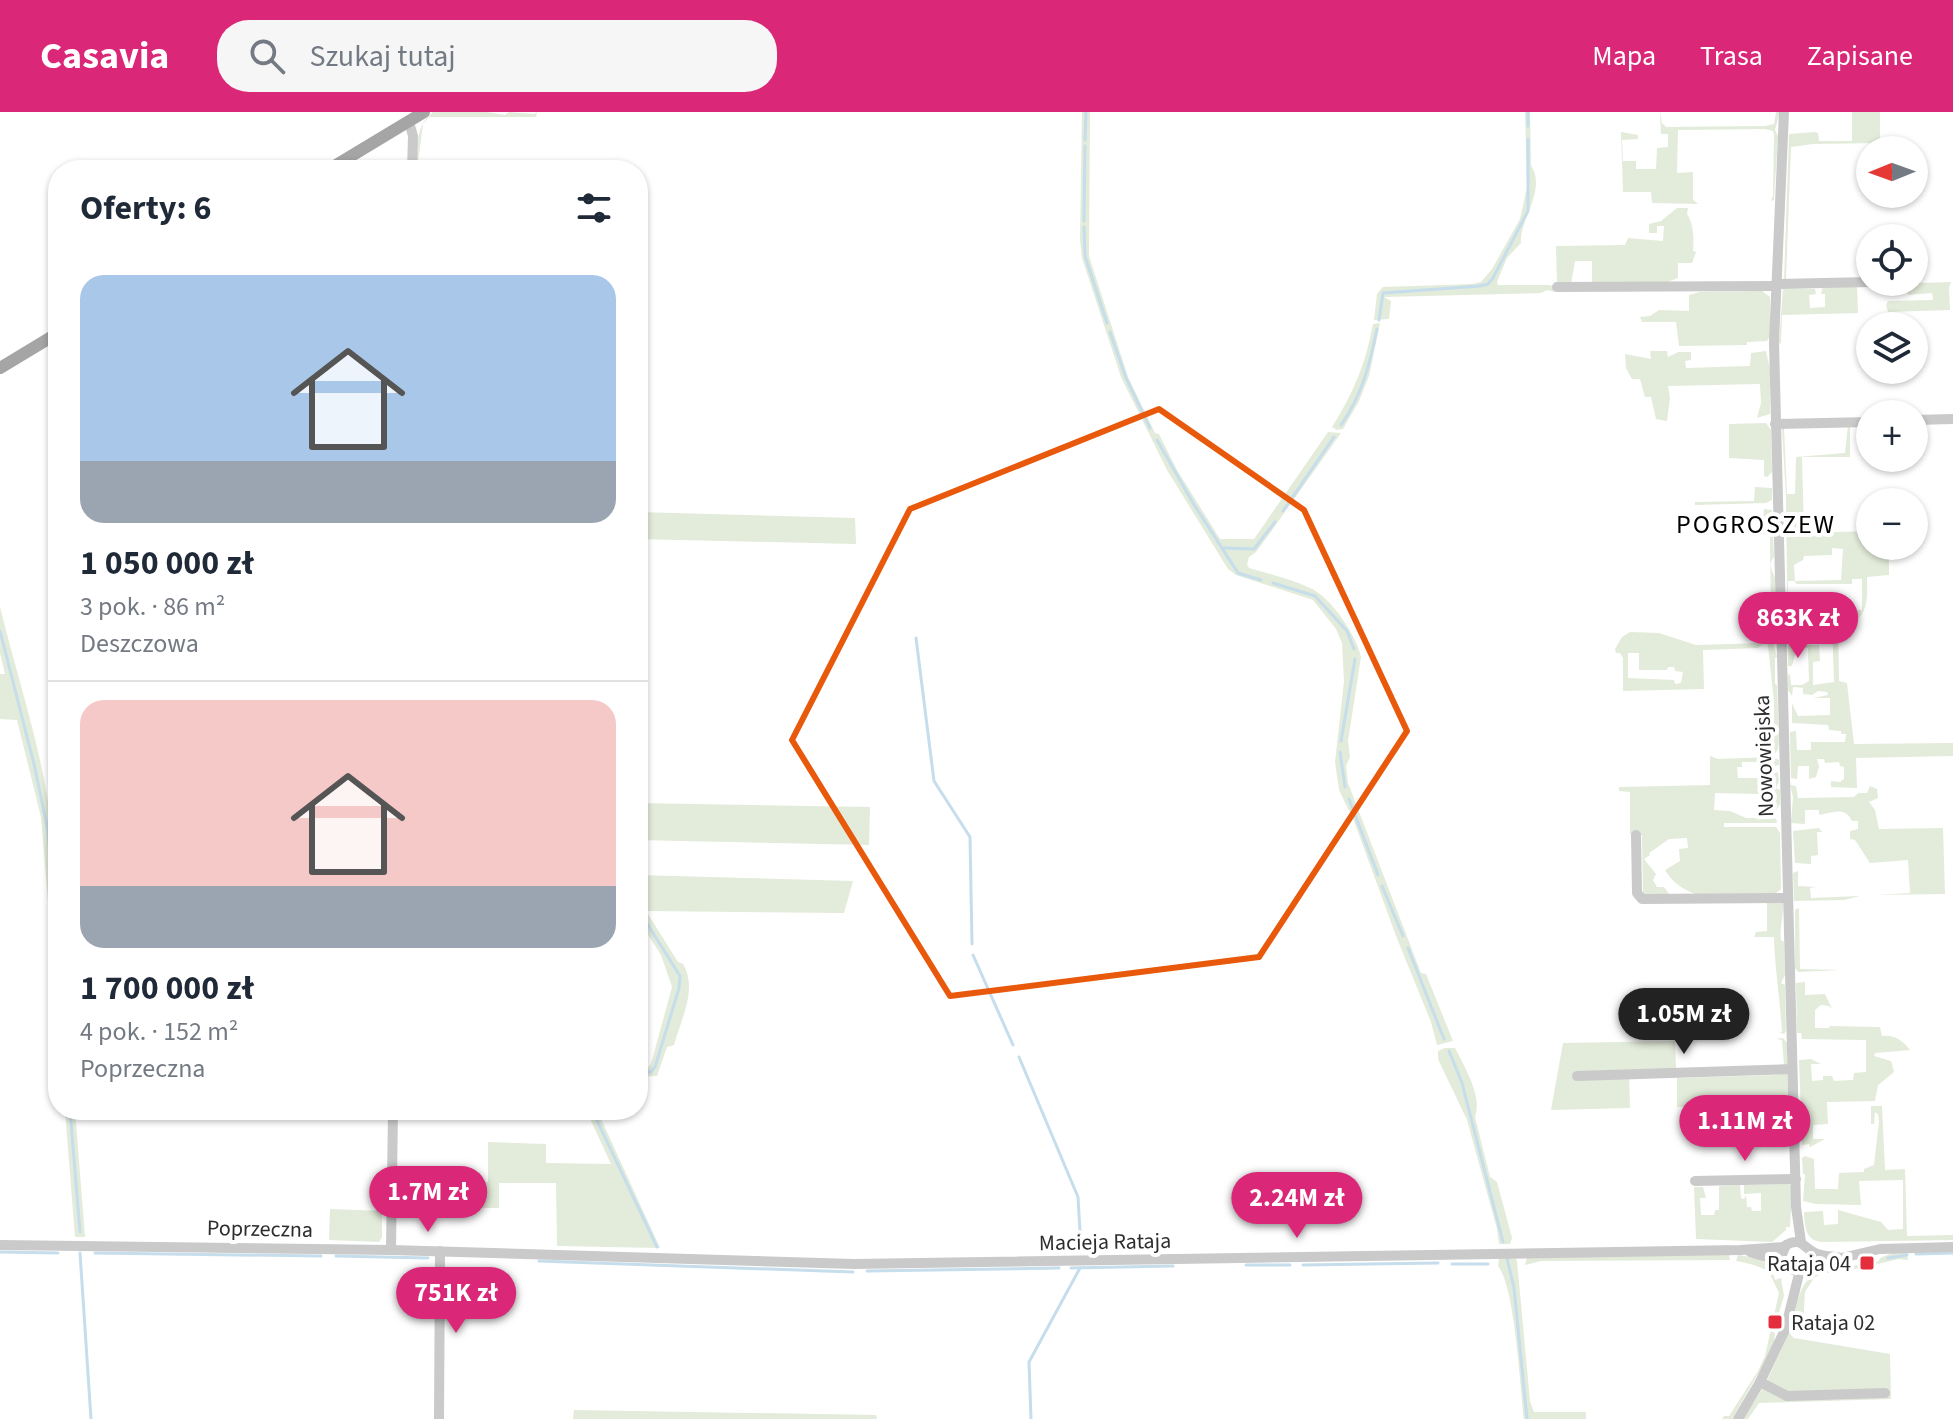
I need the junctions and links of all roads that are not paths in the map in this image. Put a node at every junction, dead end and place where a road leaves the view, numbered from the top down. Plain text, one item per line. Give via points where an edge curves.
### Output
1 (424, 112) edge
2 (1784, 112) edge
3 (409, 122) junction
4 (345, 160) edge
5 (412, 160) edge
6 (1856, 282) edge
7 (1776, 285) junction
8 (1557, 287) dead end
9 (48, 339) edge
10 (0, 368) edge
11 (1953, 419) edge
12 (1928, 420) edge
13 (1856, 422) edge
14 (1775, 424) junction
15 (1636, 835) dead end
16 (1787, 898) junction
17 (1792, 1069) junction
18 (1577, 1076) dead end
19 (393, 1120) edge
20 (1796, 1179) junction
21 (1695, 1181) dead end
22 (1796, 1207) junction
23 (0, 1245) edge
24 (1786, 1245) junction
25 (1805, 1246) junction
26 (1953, 1247) edge
27 (391, 1250) junction
28 (1740, 1250) junction
29 (440, 1251) junction
30 (1841, 1258) junction
31 (854, 1264) joint
32 (1785, 1265) junction
33 (1804, 1268) junction
34 (1792, 1306) junction
35 (1760, 1382) junction
36 (1885, 1393) dead end
37 (439, 1419) edge
38 (1738, 1419) edge

1 - 3 main road
2 - 7 street, Nowowiejska
3 - 4 main road
3 - 5 street
6 - 7 street
7 - 8 street
7 - 14 street, Nowowiejska
9 - 10 main road
11 - 12 street
13 - 14 street
14 - 16 street, Nowowiejska
15 - 16 street via 1637,893 1642,899
16 - 17 street, Nowowiejska
17 - 18 street
17 - 20 street, Nowowiejska
19 - 27 street
20 - 21 street
20 - 22 street, Nowowiejska
22 - 24 street, Nowowiejska
22 - 25 street, Nowowiejska
23 - 27 street, Poprzeczna
24 - 25 street
24 - 28 street, Macieja Rataja
24 - 32 street via 1781,1252
25 - 30 street via 1816,1254
25 - 33 street via 1811,1257
26 - 30 street via 1880,1249
27 - 29 street, Poprzeczna
28 - 31 street, Macieja Rataja
28 - 32 street, Macieja Rataja
29 - 31 street, Poprzeczna
29 - 37 street
30 - 33 street
32 - 33 street
32 - 34 street
33 - 34 street
34 - 35 street
35 - 36 street via 1787,1396
35 - 38 street

